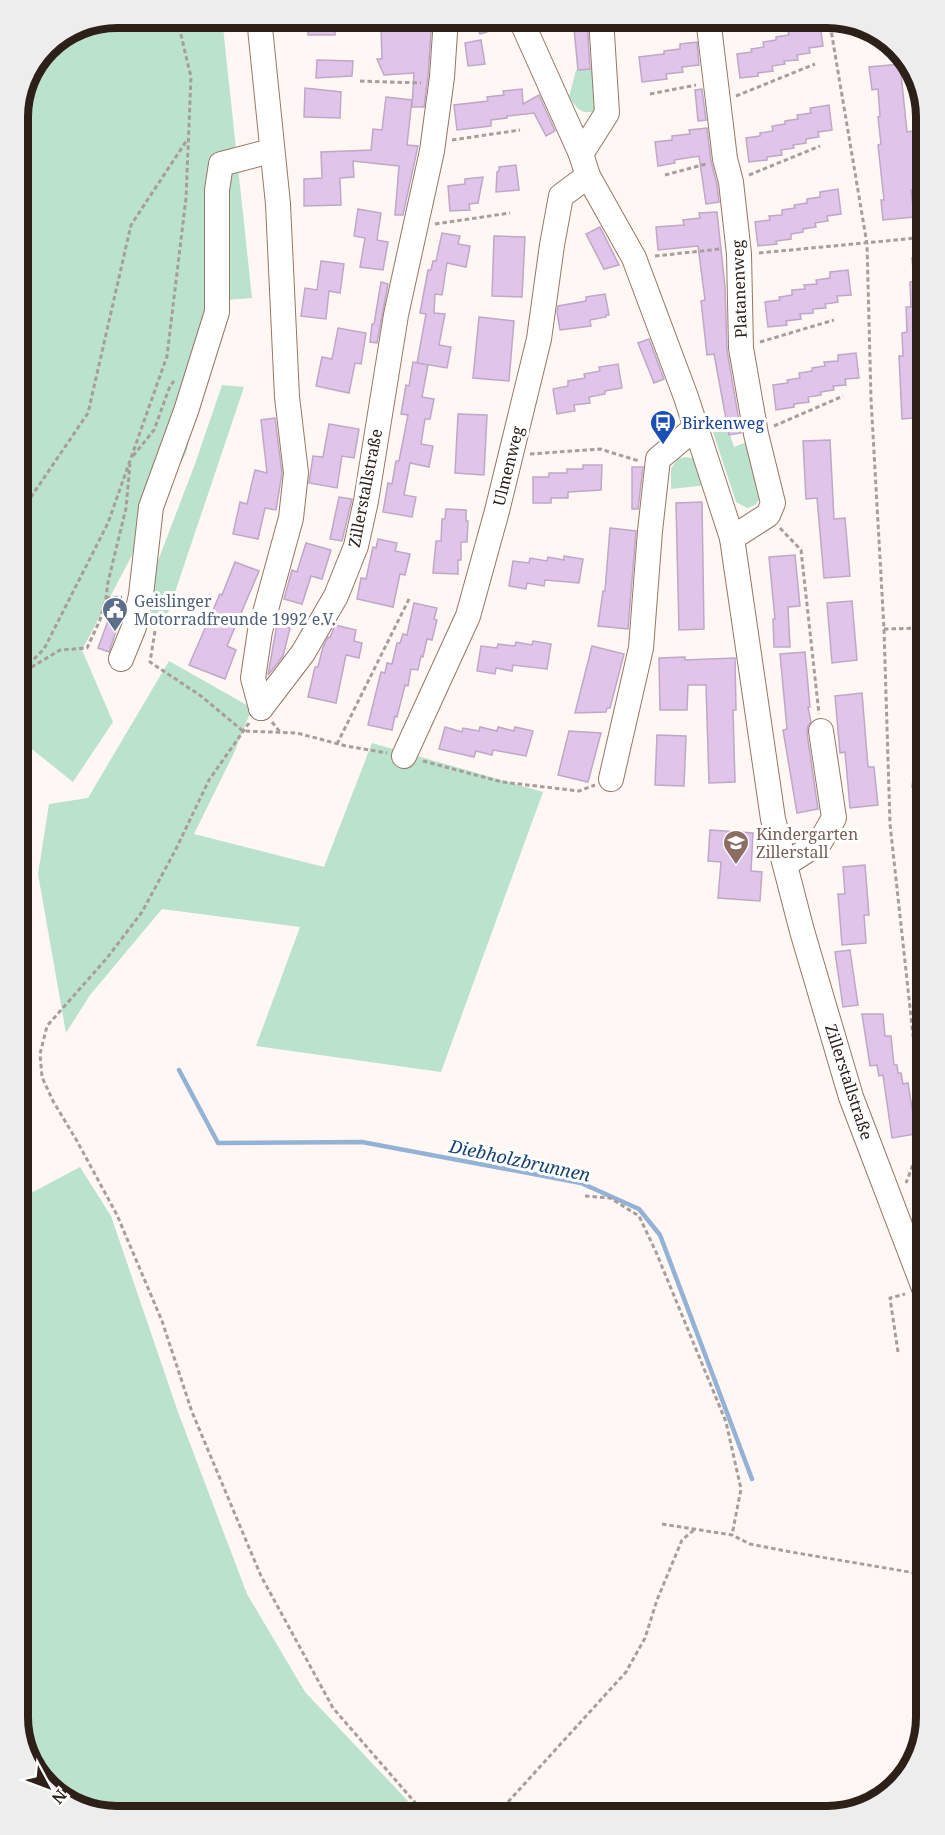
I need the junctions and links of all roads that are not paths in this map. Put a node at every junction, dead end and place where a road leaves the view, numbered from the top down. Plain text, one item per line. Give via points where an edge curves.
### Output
1 (260, 28) edge
2 (445, 28) edge
3 (525, 29) edge
4 (602, 29) edge
5 (709, 29) edge
6 (272, 151) junction
7 (584, 165) junction
8 (695, 428) junction
9 (732, 538) junction
10 (121, 659) dead end
11 (820, 730) road end
12 (404, 756) road end
13 (611, 779) road end
14 (786, 864) junction
15 (916, 1267) edge

1 - 6 street
2 - 6 street, Zillerstallstraße via 433,143 396,315 356,546 336,596 303,653 261,708 253,678 260,631 291,518 296,473 287,397
3 - 7 street, Zillerstallstraße
4 - 7 street via 607,113
5 - 9 street, Platanenweg via 739,254 741,348 773,503 768,515
6 - 10 street via 221,164 217,190 217,312 151,507 141,595
7 - 8 street, Zillerstallstraße via 634,258
7 - 12 street, Ulmenweg via 561,196 539,339 468,616
8 - 9 street, Zillerstallstraße
8 - 13 street via 658,459 641,648
9 - 14 street, Zillerstallstraße via 773,819
11 - 14 street via 834,818 820,842
14 - 15 street, Zillerstallstraße via 851,1097

